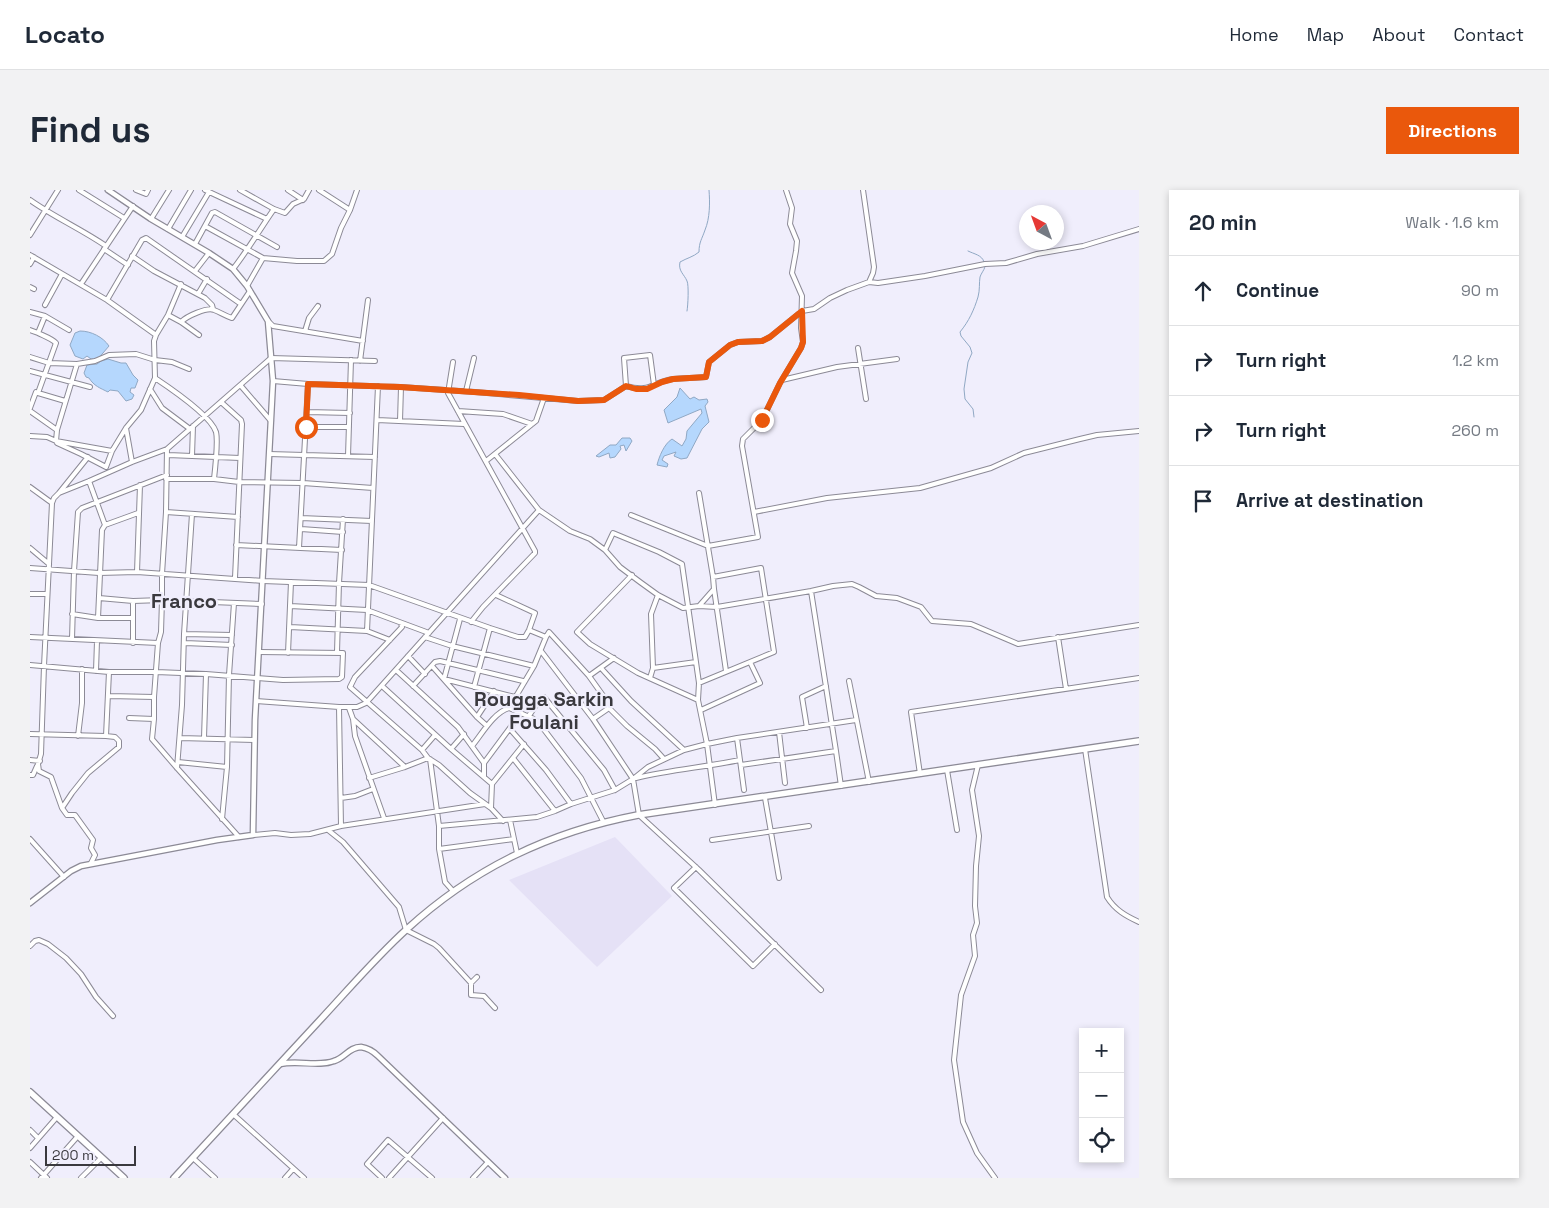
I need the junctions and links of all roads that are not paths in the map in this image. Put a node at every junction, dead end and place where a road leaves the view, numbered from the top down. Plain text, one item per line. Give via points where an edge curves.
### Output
1 (58, 190) edge
2 (80, 190) edge
3 (108, 190) edge
4 (119, 190) edge
5 (136, 190) edge
6 (148, 190) edge
7 (169, 190) edge
8 (191, 190) edge
9 (288, 190) edge
10 (309, 190) edge
11 (319, 190) edge
12 (356, 190) edge
13 (786, 190) edge
14 (863, 190) edge
15 (207, 191) edge
16 (242, 191) edge
17 (116, 195) junction
18 (30, 200) edge
19 (303, 200) junction
20 (132, 206) junction
21 (274, 209) junction
22 (44, 210) junction
23 (350, 210) junction
24 (124, 218) junction
25 (151, 219) junction
26 (267, 219) junction
27 (205, 226) junction
28 (168, 229) junction
29 (1139, 229) edge
30 (30, 235) edge
31 (256, 235) junction
32 (182, 237) junction
33 (195, 244) junction
34 (105, 247) junction
35 (277, 247) dead end
36 (248, 250) junction
37 (210, 253) junction
38 (32, 256) edge
39 (132, 256) junction
40 (263, 258) junction
41 (30, 264) edge
42 (128, 265) junction
43 (232, 269) junction
44 (195, 272) junction
45 (62, 274) junction
46 (207, 279) junction
47 (869, 282) junction
48 (81, 284) junction
49 (181, 284) junction
50 (248, 288) junction
51 (198, 294) junction
52 (107, 300) junction
53 (368, 300) dead end
54 (242, 304) junction
55 (45, 305) dead end
56 (318, 306) dead end
57 (213, 309) junction
58 (802, 311) junction
59 (30, 312) edge
60 (168, 315) junction
61 (45, 316) junction
62 (268, 321) junction
63 (181, 322) junction
64 (30, 330) edge
65 (69, 330) dead end
66 (305, 331) junction
67 (38, 333) junction
68 (156, 335) junction
69 (199, 335) dead end
70 (363, 341) junction
71 (858, 348) dead end
72 (30, 357) edge
73 (271, 358) junction
74 (474, 358) dead end
75 (897, 359) dead end
76 (155, 360) junction
77 (351, 360) junction
78 (360, 360) junction
79 (375, 361) dead end
80 (453, 362) dead end
81 (49, 363) junction
82 (77, 364) junction
83 (860, 364) junction
84 (189, 369) dead end
85 (30, 371) edge
86 (45, 375) junction
87 (155, 378) junction
88 (782, 380) junction
89 (273, 381) junction
90 (72, 382) junction
91 (308, 384) junction
92 (241, 386) junction
93 (350, 386) junction
94 (378, 386) junction
95 (626, 386) junction
96 (654, 386) junction
97 (90, 387) dead end
98 (400, 387) junction
99 (150, 389) junction
100 (448, 391) junction
101 (466, 391) junction
102 (38, 393) junction
103 (544, 398) junction
104 (866, 399) dead end
105 (65, 401) junction
106 (221, 402) junction
107 (30, 410) edge
108 (458, 411) junction
109 (306, 412) junction
110 (350, 413) junction
111 (204, 417) junction
112 (377, 420) junction
113 (271, 421) junction
114 (400, 421) junction
115 (464, 424) junction
116 (532, 424) junction
117 (192, 427) junction
118 (306, 427) junction
119 (349, 427) junction
120 (126, 428) junction
121 (57, 430) junction
122 (1139, 432) edge
123 (30, 436) edge
124 (57, 441) junction
125 (167, 449) junction
126 (112, 450) junction
127 (269, 454) junction
128 (495, 454) junction
129 (168, 455) junction
130 (304, 455) junction
131 (192, 456) junction
132 (348, 456) junction
133 (88, 457) junction
134 (215, 457) junction
135 (375, 457) junction
136 (240, 458) junction
137 (486, 461) junction
138 (132, 462) junction
139 (106, 467) junction
140 (103, 475) junction
141 (166, 477) junction
142 (214, 479) junction
143 (89, 481) junction
144 (239, 482) junction
145 (268, 482) junction
146 (303, 483) junction
147 (140, 485) junction
148 (30, 487) edge
149 (373, 488) junction
150 (59, 493) junction
151 (699, 493) dead end
152 (97, 502) junction
153 (52, 503) junction
154 (539, 510) junction
155 (166, 512) junction
156 (754, 512) junction
157 (138, 513) junction
158 (192, 514) junction
159 (630, 515) dead end
160 (238, 517) junction
161 (301, 518) junction
162 (343, 519) junction
163 (372, 521) junction
164 (105, 525) junction
165 (522, 528) junction
166 (301, 529) junction
167 (343, 532) junction
168 (236, 545) junction
169 (265, 546) junction
170 (708, 546) junction
171 (30, 548) edge
172 (300, 548) junction
173 (342, 550) junction
174 (605, 550) junction
175 (50, 564) junction
176 (30, 568) edge
177 (50, 570) junction
178 (74, 571) junction
179 (137, 572) junction
180 (100, 573) junction
181 (162, 574) junction
182 (188, 575) junction
183 (632, 575) junction
184 (713, 577) junction
185 (235, 578) junction
186 (263, 581) junction
187 (291, 582) junction
188 (339, 583) junction
189 (368, 585) junction
190 (714, 589) junction
191 (811, 591) junction
192 (30, 594) edge
193 (47, 594) junction
194 (496, 595) junction
195 (658, 595) junction
196 (99, 598) junction
197 (766, 599) junction
198 (162, 600) junction
199 (133, 601) junction
200 (187, 601) junction
201 (234, 602) junction
202 (262, 604) junction
203 (290, 606) junction
204 (699, 606) junction
205 (717, 607) junction
206 (338, 608) junction
207 (689, 608) junction
208 (367, 610) junction
209 (446, 613) junction
210 (72, 614) junction
211 (98, 618) junction
212 (134, 618) junction
213 (460, 618) junction
214 (471, 622) junction
215 (401, 623) junction
216 (1139, 625) edge
217 (290, 627) junction
218 (490, 628) junction
219 (338, 630) junction
220 (529, 630) junction
221 (367, 631) junction
222 (429, 633) junction
223 (184, 634) junction
224 (232, 635) junction
225 (30, 637) edge
226 (425, 637) junction
227 (546, 637) junction
228 (1058, 637) junction
229 (45, 638) junction
230 (72, 639) junction
231 (390, 640) junction
232 (98, 641) junction
233 (133, 642) junction
234 (158, 643) junction
235 (185, 643) junction
236 (232, 645) junction
237 (452, 646) junction
238 (541, 651) junction
239 (259, 652) junction
240 (337, 652) junction
241 (288, 653) junction
242 (482, 653) junction
243 (408, 656) junction
244 (614, 658) junction
245 (696, 662) junction
246 (750, 662) junction
247 (448, 664) junction
248 (30, 665) edge
249 (44, 666) junction
250 (432, 666) junction
251 (534, 666) junction
252 (601, 668) junction
253 (653, 668) junction
254 (82, 669) junction
255 (396, 670) junction
256 (96, 671) junction
257 (477, 671) junction
258 (109, 672) junction
259 (156, 672) junction
260 (183, 672) junction
261 (726, 672) junction
262 (206, 674) junction
263 (425, 674) junction
264 (229, 675) junction
265 (589, 676) junction
266 (258, 678) junction
267 (650, 678) junction
268 (1139, 678) edge
269 (444, 679) junction
270 (523, 681) junction
271 (849, 681) dead end
272 (699, 683) junction
273 (382, 686) junction
274 (413, 686) junction
275 (826, 686) junction
276 (474, 687) junction
277 (1066, 689) junction
278 (494, 691) junction
279 (109, 696) junction
280 (154, 697) junction
281 (515, 697) junction
282 (698, 700) junction
283 (256, 701) junction
284 (366, 702) junction
285 (340, 707) junction
286 (349, 708) junction
287 (509, 708) junction
288 (609, 708) junction
289 (700, 710) junction
290 (521, 713) junction
291 (477, 717) junction
292 (528, 717) junction
293 (129, 718) dead end
294 (154, 719) junction
295 (353, 719) junction
296 (593, 719) junction
297 (856, 720) junction
298 (832, 723) junction
299 (487, 726) junction
300 (806, 728) junction
301 (510, 729) junction
302 (779, 732) junction
303 (30, 734) edge
304 (464, 734) junction
305 (42, 735) junction
306 (436, 735) junction
307 (78, 736) junction
308 (106, 736) junction
309 (180, 738) junction
310 (204, 738) junction
311 (737, 738) junction
312 (227, 740) junction
313 (254, 740) junction
314 (1139, 741) edge
315 (524, 744) junction
316 (707, 744) junction
317 (472, 746) junction
318 (1085, 749) junction
319 (422, 750) junction
320 (452, 750) junction
321 (684, 750) junction
322 (836, 750) junction
323 (429, 758) junction
324 (512, 758) junction
325 (782, 758) junction
326 (664, 759) junction
327 (30, 760) edge
328 (39, 762) junction
329 (178, 762) junction
330 (741, 762) junction
331 (484, 763) junction
332 (978, 765) junction
333 (710, 766) junction
334 (227, 767) junction
335 (405, 767) junction
336 (177, 768) junction
337 (947, 770) junction
338 (920, 774) junction
339 (30, 775) edge
340 (484, 777) junction
341 (369, 778) junction
342 (633, 778) junction
343 (869, 782) junction
344 (785, 783) dead end
345 (492, 784) junction
346 (841, 786) junction
347 (373, 789) junction
348 (615, 790) junction
349 (744, 790) dead end
350 (470, 793) junction
351 (590, 797) junction
352 (341, 798) junction
353 (764, 798) junction
354 (486, 804) junction
355 (571, 804) junction
356 (715, 804) junction
357 (469, 805) junction
358 (62, 808) junction
359 (491, 808) junction
360 (437, 811) junction
361 (555, 811) junction
362 (640, 815) junction
363 (384, 818) junction
364 (222, 819) junction
365 (510, 820) junction
366 (503, 821) junction
367 (604, 823) junction
368 (341, 826) junction
369 (439, 826) junction
370 (809, 826) dead end
371 (328, 830) junction
372 (957, 830) dead end
373 (770, 831) junction
374 (253, 835) junction
375 (240, 837) junction
376 (30, 839) edge
377 (514, 839) junction
378 (712, 840) dead end
379 (439, 849) junction
380 (517, 853) junction
381 (91, 863) junction
382 (696, 867) junction
383 (64, 877) junction
384 (778, 878) dead end
385 (453, 892) junction
386 (30, 903) edge
387 (1139, 922) edge
388 (406, 930) junction
389 (775, 944) junction
390 (30, 946) edge
391 (478, 977) dead end
392 (471, 983) junction
393 (821, 990) dead end
394 (495, 1008) dead end
395 (113, 1016) dead end
396 (280, 1064) junction
397 (30, 1092) edge
398 (234, 1114) junction
399 (57, 1117) junction
400 (443, 1118) junction
401 (30, 1130) edge
402 (78, 1136) junction
403 (38, 1138) junction
404 (30, 1148) edge
405 (409, 1157) junction
406 (101, 1158) junction
407 (193, 1158) junction
408 (30, 1162) edge
409 (488, 1162) junction
410 (294, 1168) junction
411 (44, 1177) edge
412 (81, 1178) edge
413 (124, 1178) edge
414 (174, 1178) edge
415 (215, 1178) edge
416 (285, 1178) edge
417 (304, 1178) edge
418 (382, 1178) edge
419 (389, 1178) edge
420 (432, 1178) edge
421 (472, 1178) edge
422 (505, 1178) edge
423 (995, 1178) edge

1 - 22 street
2 - 24 street
3 - 17 street
4 - 17 street
5 - 6 street via 144,195
7 - 25 street
8 - 28 street
9 - 19 street
10 - 19 street
11 - 23 street
12 - 23 street
13 - 58 street via 792,208 790,224 797,241 792,273 802,296
14 - 47 street via 874,267
15 - 26 street
15 - 32 street
16 - 21 street
17 - 20 street
18 - 22 street
19 - 21 street via 293,204 286,213
20 - 24 street
20 - 25 street
21 - 26 street
22 - 30 street
22 - 34 street
23 - 40 street via 332,254 324,261
24 - 34 street
25 - 28 street
26 - 31 street
27 - 31 street via 215,212
27 - 33 street
27 - 36 street
28 - 32 street
29 - 47 street via 1083,246 1006,263
31 - 35 street
31 - 36 street
32 - 33 street
33 - 37 street
34 - 42 street
34 - 48 street
36 - 40 street
36 - 43 street
37 - 43 street
37 - 44 street
38 - 41 street
38 - 45 street
39 - 42 street
39 - 44 street via 146,238
39 - 49 street
40 - 50 street
42 - 52 street
43 - 50 street
44 - 46 street
45 - 48 street
45 - 55 street
46 - 51 street
46 - 54 street
47 - 58 street via 830,298 814,309
48 - 52 street
49 - 51 street
49 - 60 street
50 - 54 street
50 - 62 street
51 - 57 street
52 - 68 street
53 - 70 street
54 - 57 street via 232,318
56 - 66 street
57 - 63 street via 193,314
58 - 88 street via 803,342
58 - 96 street via 762,341 730,345 709,362 706,377 673,379
59 - 61 street
60 - 63 street
60 - 68 street
61 - 65 street
61 - 67 street
62 - 66 street via 273,326
62 - 73 street
63 - 69 street
64 - 67 street
66 - 70 street
67 - 81 street via 56,343
68 - 76 street
70 - 78 street
71 - 83 street
72 - 81 street
73 - 77 street
73 - 89 street
73 - 92 street
74 - 101 street
75 - 83 street
76 - 82 street via 136,354 109,355
76 - 84 street
76 - 87 street
77 - 78 street
77 - 93 street
78 - 79 street
80 - 100 street
81 - 82 street
81 - 86 street
82 - 90 street
83 - 88 street
83 - 104 street
85 - 86 street
86 - 90 street
86 - 102 street
87 - 99 street
87 - 111 street
88 - 156 street via 762,420 742,439
89 - 91 street
89 - 113 street
90 - 97 street
90 - 105 street
91 - 93 street
91 - 109 street
92 - 106 street
92 - 113 street
93 - 94 street
93 - 110 street
94 - 98 street
94 - 112 street
95 - 96 street via 647,389
95 - 96 street via 624,358 650,355
95 - 103 street via 604,400
98 - 100 street
98 - 114 street
99 - 117 street via 162,408
99 - 120 street via 141,410
100 - 101 street
100 - 108 street
101 - 103 street
102 - 105 street
102 - 107 street
103 - 116 street
105 - 121 street
106 - 111 street
106 - 136 street via 242,422
107 - 121 street
108 - 115 street
108 - 116 street via 503,414
109 - 110 street
109 - 118 street
110 - 119 street
111 - 117 street
111 - 134 street via 216,432
112 - 114 street
112 - 135 street
113 - 127 street
114 - 115 street
115 - 137 street
116 - 128 street
117 - 125 street
117 - 131 street
118 - 119 street
118 - 130 street
119 - 132 street
120 - 126 street
120 - 138 street
121 - 124 street
122 - 156 street via 1080,438 920,488 827,498
123 - 124 street
124 - 126 street
124 - 133 street
125 - 129 street
125 - 138 street
126 - 139 street
127 - 130 street
127 - 145 street
128 - 137 street
128 - 154 street
129 - 131 street
129 - 141 street
130 - 132 street
130 - 146 street
131 - 134 street
132 - 135 street
133 - 139 street
133 - 150 street
134 - 136 street
134 - 142 street
135 - 149 street
136 - 144 street
137 - 165 street
138 - 140 street
139 - 140 street
140 - 143 street
141 - 142 street
141 - 147 street
141 - 155 street
142 - 144 street
143 - 150 street
143 - 152 street
144 - 145 street
144 - 160 street
145 - 146 street
145 - 169 street
146 - 149 street
146 - 161 street
147 - 152 street
147 - 157 street
148 - 153 street
149 - 163 street
150 - 153 street
151 - 170 street
152 - 164 street
152 - 178 street via 78,512
153 - 175 street
154 - 165 street
154 - 174 street
155 - 158 street
155 - 181 street
156 - 170 street via 758,537
157 - 164 street
157 - 179 street
158 - 160 street
158 - 182 street
159 - 170 street
160 - 168 street
161 - 162 street
161 - 166 street
162 - 163 street
162 - 167 street
163 - 189 street
164 - 180 street via 101,533
165 - 194 street via 535,553
165 - 209 street
166 - 167 street
166 - 172 street
167 - 173 street
168 - 169 street
168 - 185 street
169 - 172 street
169 - 186 street
170 - 184 street
171 - 175 street
172 - 173 street
173 - 188 street
174 - 183 street
174 - 207 street via 613,533 682,564
175 - 177 street
176 - 177 street
177 - 178 street
177 - 193 street
178 - 180 street
178 - 210 street
179 - 180 street
179 - 181 street
180 - 196 street
181 - 182 street
181 - 198 street
182 - 185 street
182 - 200 street
183 - 195 street
183 - 244 street via 577,632
184 - 190 street
184 - 197 street via 762,568
185 - 186 street
186 - 187 street
186 - 202 street
187 - 188 street
187 - 203 street
188 - 189 street
188 - 206 street
189 - 208 street
189 - 209 street
190 - 204 street
190 - 205 street
191 - 197 street
191 - 228 street via 852,584 876,596 896,598 921,607 932,621 971,624 1018,644
191 - 275 street
192 - 193 street
193 - 229 street
194 - 214 street
194 - 220 street via 535,613
195 - 207 street
195 - 253 street via 651,614
196 - 199 street
196 - 211 street
197 - 205 street
197 - 246 street via 774,652
198 - 199 street
198 - 234 street
199 - 212 street
200 - 201 street
200 - 223 street
201 - 202 street
201 - 224 street
202 - 239 street
203 - 206 street
203 - 217 street
204 - 205 street
204 - 207 street
205 - 261 street
206 - 208 street
206 - 219 street
207 - 245 street
208 - 215 street
208 - 221 street
209 - 213 street
209 - 222 street
210 - 211 street
210 - 230 street
211 - 212 street
212 - 233 street
213 - 214 street
213 - 237 street
214 - 218 street
215 - 222 street
215 - 231 street via 402,627
216 - 228 street
217 - 219 street
217 - 241 street
218 - 220 street via 524,637
218 - 242 street
219 - 221 street
219 - 240 street
220 - 227 street
221 - 231 street
222 - 226 street
223 - 224 street
223 - 235 street
224 - 236 street
225 - 229 street
226 - 237 street
226 - 243 street
227 - 238 street
227 - 265 street via 549,632
228 - 277 street
229 - 230 street
229 - 249 street
230 - 232 street
231 - 284 street via 352,680 350,687
232 - 233 street
232 - 256 street
233 - 234 street
234 - 259 street
235 - 236 street
235 - 260 street
236 - 264 street
237 - 242 street
237 - 247 street
238 - 251 street
238 - 296 street
239 - 241 street
239 - 266 street
240 - 241 street
240 - 266 street via 343,653 340,679
242 - 251 street
242 - 257 street
243 - 255 street
243 - 263 street
244 - 252 street
244 - 267 street
245 - 253 street
245 - 272 street
246 - 261 street
246 - 289 street via 760,683
247 - 250 street via 440,661
247 - 257 street
247 - 269 street
248 - 249 street
249 - 254 street
249 - 305 street
250 - 263 street
250 - 269 street
251 - 270 street
252 - 265 street
252 - 321 street
253 - 267 street
254 - 256 street
254 - 307 street
255 - 273 street
255 - 274 street
256 - 258 street
257 - 270 street
257 - 276 street
258 - 259 street
258 - 279 street
259 - 260 street
259 - 280 street
260 - 262 street
260 - 309 street
261 - 272 street
262 - 264 street
262 - 310 street
263 - 274 street
264 - 266 street
264 - 312 street
265 - 288 street
266 - 283 street
267 - 282 street
268 - 277 street
269 - 276 street
269 - 291 street
270 - 281 street
271 - 297 street
272 - 282 street
273 - 284 street
273 - 306 street
274 - 304 street
275 - 298 street
275 - 300 street via 802,697
276 - 278 street
277 - 338 street via 911,712
278 - 281 street
278 - 291 street
279 - 280 street
279 - 308 street
280 - 294 street
281 - 287 street
282 - 289 street
283 - 285 street
283 - 313 street
284 - 286 street
284 - 319 street
285 - 286 street
285 - 352 street
286 - 295 street
287 - 290 street
287 - 299 street via 502,710
288 - 296 street
288 - 326 street
289 - 316 street
290 - 292 street
290 - 301 street
291 - 299 street
292 - 348 street via 544,697 604,770
292 - 351 street via 539,723 581,778
293 - 294 street
294 - 336 street via 153,740
295 - 335 street
295 - 341 street via 355,736
296 - 342 street
297 - 298 street
297 - 343 street
298 - 300 street
298 - 322 street
299 - 317 street
300 - 302 street
301 - 315 street
301 - 331 street
302 - 311 street
302 - 325 street
303 - 305 street
304 - 317 street
304 - 320 street
305 - 307 street
305 - 328 street
306 - 319 street
306 - 320 street
307 - 308 street
308 - 358 street via 118,739 119,747 88,773
309 - 310 street
309 - 329 street
310 - 312 street
311 - 316 street
311 - 330 street
312 - 313 street
312 - 334 street
313 - 374 street
314 - 318 highway
315 - 324 street
315 - 355 street
316 - 321 street
316 - 333 street
317 - 331 street
318 - 332 highway
318 - 387 street via 1107,897 1120,912
319 - 323 street
320 - 340 street
321 - 326 street
322 - 325 street
322 - 346 street
323 - 335 street
323 - 350 street
323 - 360 street
324 - 345 street
324 - 361 street
325 - 330 street
325 - 344 street
326 - 342 street
327 - 328 street
328 - 339 street
328 - 358 street via 39,771 50,777
329 - 334 street
329 - 336 street
330 - 333 street
330 - 349 street
331 - 340 street
332 - 337 highway
332 - 423 street via 972,790 979,836 974,906 977,923 973,935 975,956 961,995 954,1060 964,1122 977,1153
333 - 342 street
333 - 356 street
334 - 364 street
335 - 341 street
336 - 364 street
337 - 338 highway
337 - 372 street
338 - 343 highway
340 - 345 street
341 - 347 street
342 - 348 street
342 - 362 street
343 - 346 highway
345 - 359 street
346 - 353 highway
347 - 352 street
347 - 363 street
348 - 351 street
350 - 354 street
350 - 357 street
351 - 355 street
351 - 367 street
352 - 368 street
353 - 356 highway
353 - 373 street
354 - 357 street
354 - 359 street
355 - 361 street
356 - 362 highway
357 - 360 street
358 - 381 street via 67,815 75,815 93,840 91,848 96,855
359 - 366 street
360 - 363 street
360 - 369 street
361 - 365 street
362 - 367 highway
362 - 382 street
363 - 368 street
364 - 375 street
365 - 366 street
365 - 377 street
366 - 369 street
367 - 380 highway via 555,837
368 - 371 street
369 - 379 street
370 - 373 street
371 - 374 street via 310,834
371 - 388 street via 343,842 399,906
373 - 378 street
373 - 384 street
374 - 375 street
375 - 381 street
376 - 383 street
377 - 379 street
377 - 380 street
379 - 385 street via 445,882
380 - 385 highway
381 - 383 street via 75,868
382 - 389 street
382 - 389 street via 674,888 753,966
383 - 386 street
385 - 388 highway
388 - 392 street via 434,944
388 - 396 highway
389 - 393 street
390 - 395 street via 39,940 56,950 81,974
391 - 392 street
392 - 394 street via 471,995 484,996
396 - 398 highway
396 - 400 street via 329,1063 351,1050 364,1047 378,1056
397 - 399 highway
398 - 407 highway
398 - 410 street
399 - 402 highway
399 - 403 street
400 - 405 street
400 - 409 street
401 - 403 street
402 - 406 highway
402 - 411 street
403 - 404 street
405 - 418 street via 388,1140 367,1164
405 - 419 street
405 - 420 street
406 - 412 street
406 - 413 highway
407 - 414 highway
407 - 415 street
408 - 411 street
409 - 421 street
409 - 422 street
410 - 416 street
410 - 417 street

